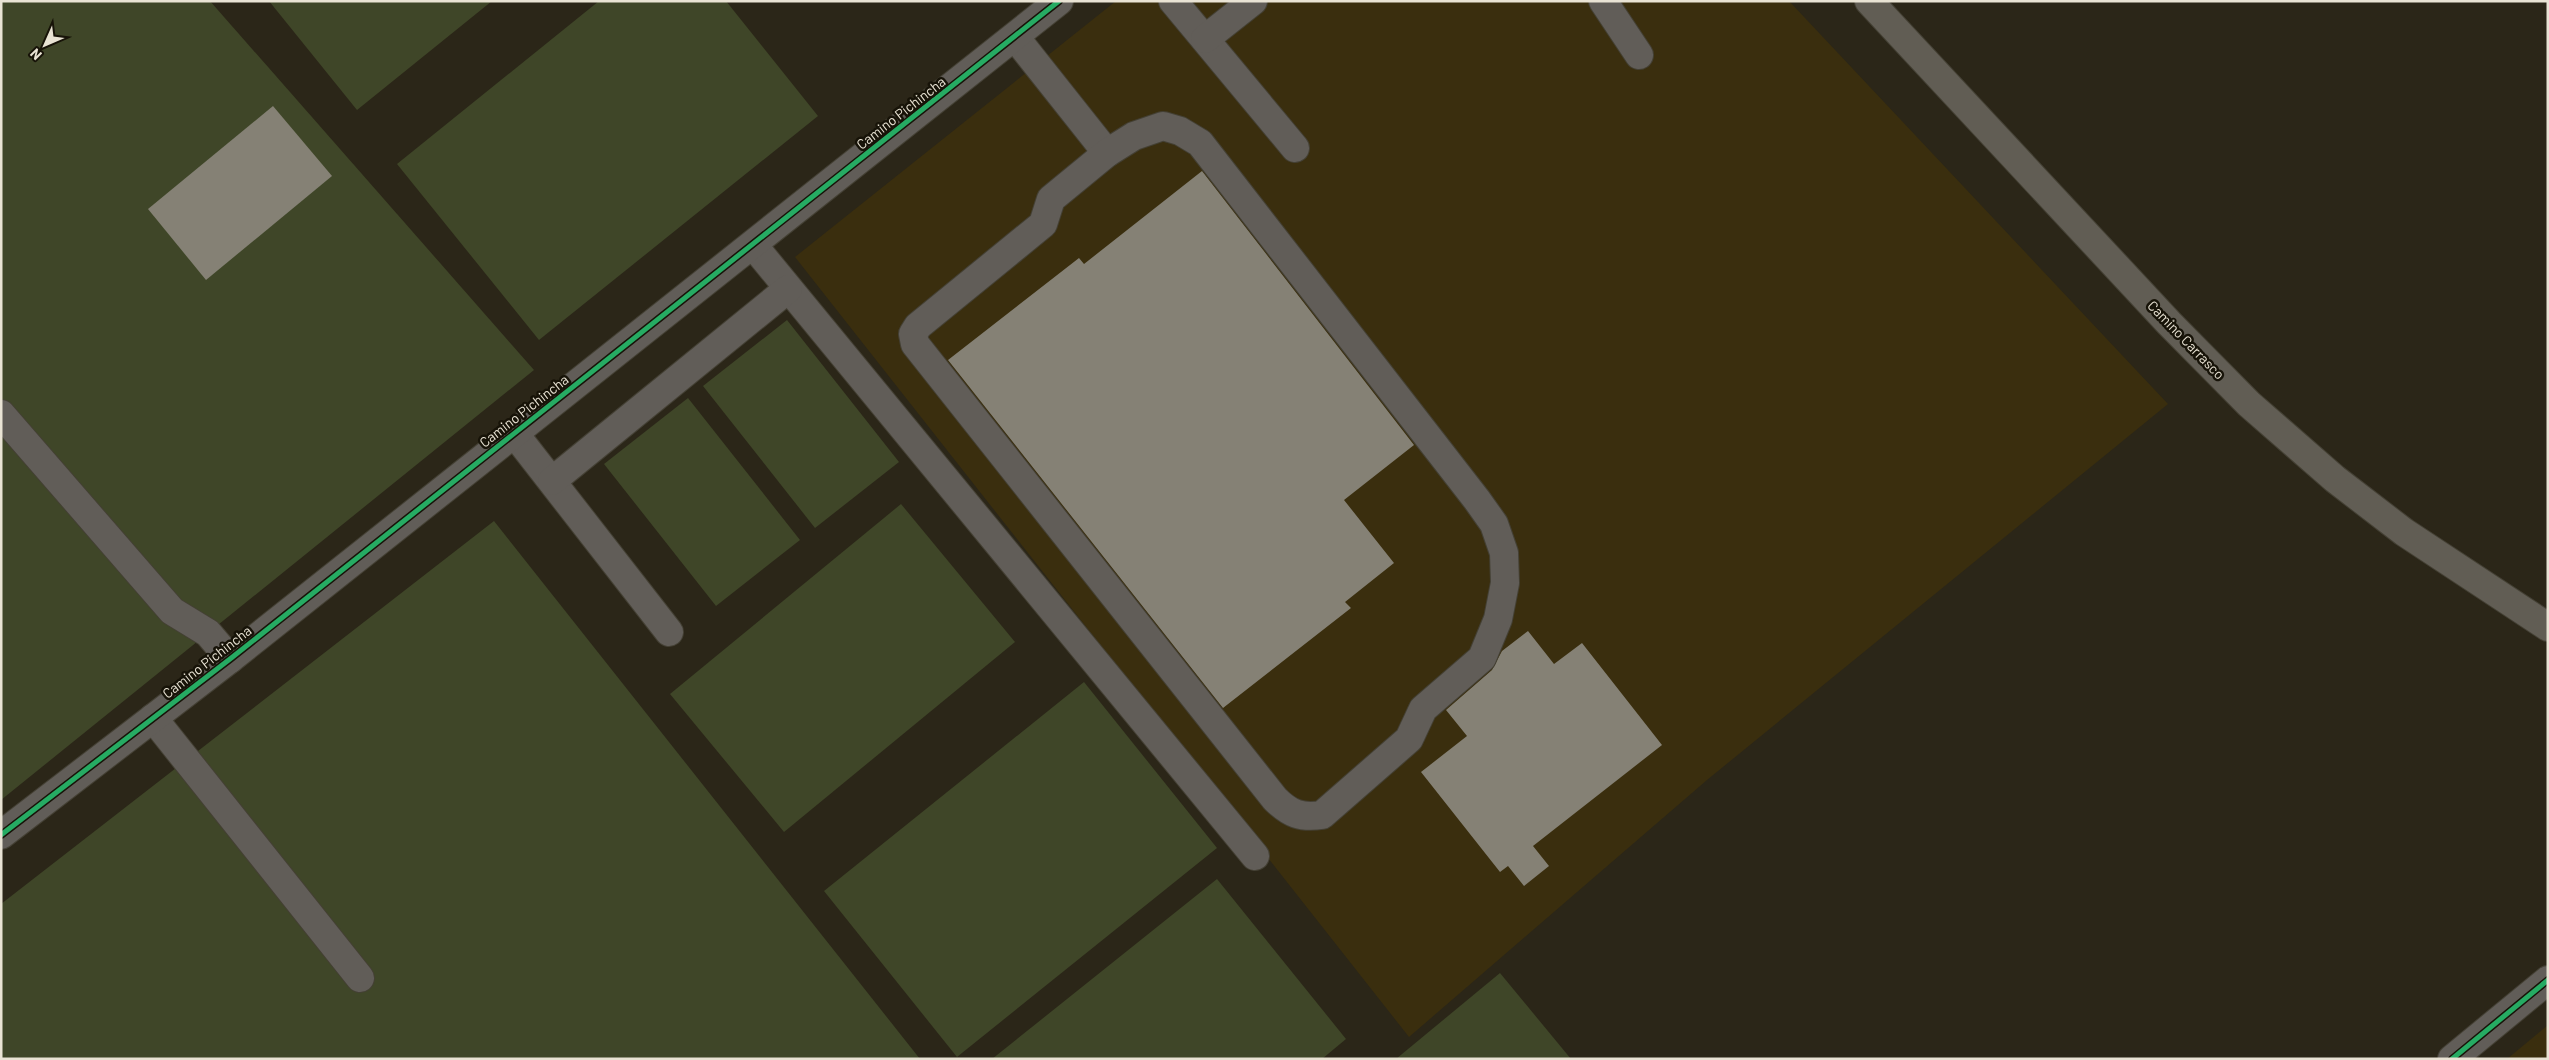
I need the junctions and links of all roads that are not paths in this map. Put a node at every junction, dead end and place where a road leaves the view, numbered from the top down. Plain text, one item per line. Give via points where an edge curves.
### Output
1 (1059, 1) edge
2 (1173, 1) edge
3 (1253, 1) edge
4 (1603, 1) edge
5 (1869, 1) edge
6 (1014, 37) junction
7 (1205, 38) junction
8 (1640, 55) dead end
9 (1295, 148) dead end
10 (1107, 153) junction
11 (753, 245) junction
12 (788, 289) junction
13 (1, 414) edge
14 (514, 433) junction
15 (552, 481) junction
16 (2548, 627) edge
17 (669, 632) dead end
18 (230, 658) junction
19 (153, 718) junction
20 (1, 834) edge
21 (1255, 856) dead end
22 (360, 978) dead end
23 (2548, 980) edge
24 (2452, 1059) edge

1 - 6 street, Camino Pichincha
2 - 7 street
3 - 7 street
4 - 8 street
5 - 16 main road, Camino Carrasco via 2168,323 2249,404 2335,479 2404,532
6 - 10 street
6 - 11 street, Camino Pichincha
7 - 9 street
10 - 10 street via 1051,199 1043,224 918,326 913,334 915,344 1275,799 1298,816 1322,815 1409,739 1423,709 1482,658 1498,619 1505,583 1504,552 1494,524 1477,500 1200,143 1180,131 1163,126 1134,136
11 - 12 street
11 - 14 street, Camino Pichincha
12 - 15 street
12 - 21 street
13 - 18 street via 172,610 208,633
14 - 15 street
14 - 18 street, Camino Pichincha
15 - 17 street
18 - 19 street, Camino Pichincha
19 - 20 street, Camino Pichincha
19 - 22 street
23 - 24 street

